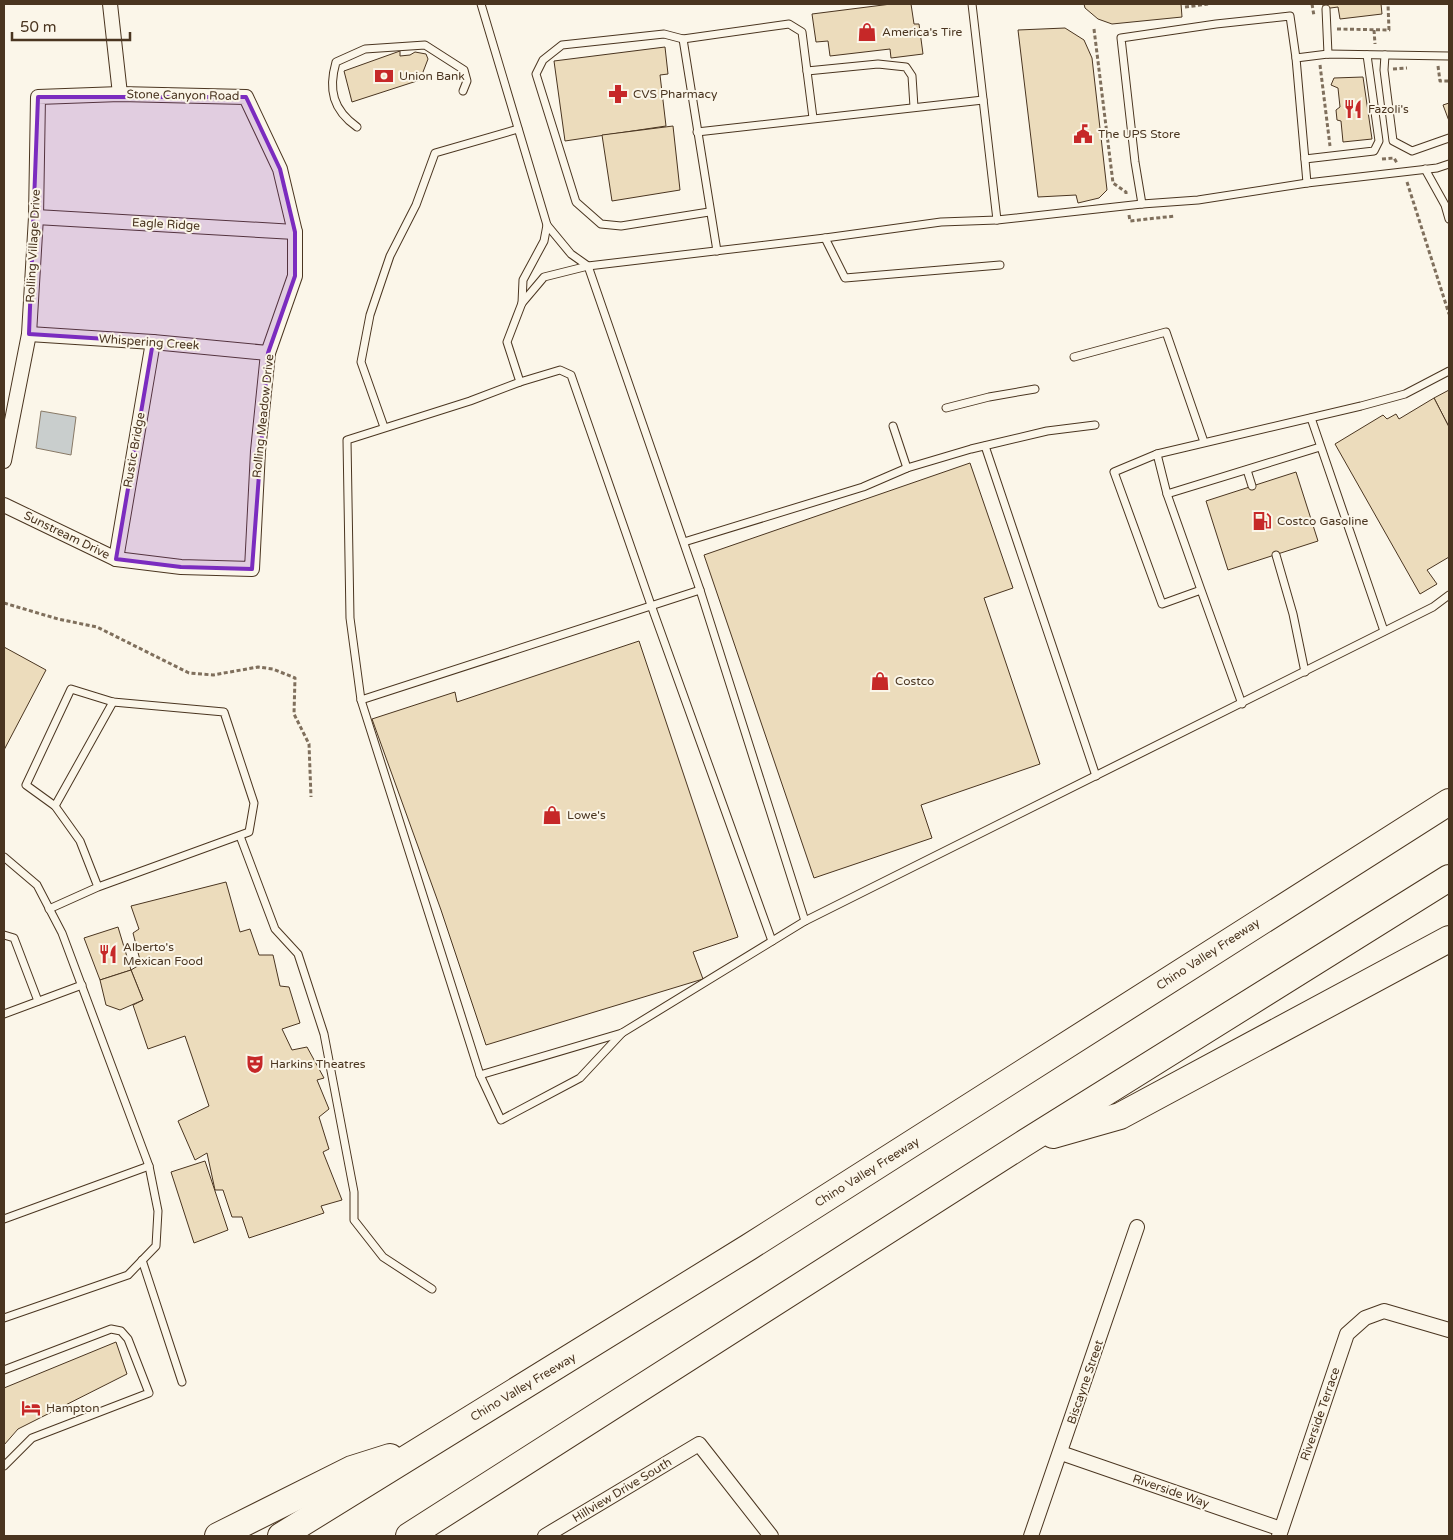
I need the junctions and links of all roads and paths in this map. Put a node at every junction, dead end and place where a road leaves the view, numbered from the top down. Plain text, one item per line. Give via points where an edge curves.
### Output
1 (110, 4) edge
2 (480, 4) edge
3 (972, 4) edge
4 (1208, 4) edge
5 (1312, 4) edge
6 (1388, 4) edge
7 (1185, 7) dead end
8 (1326, 9) dead end
9 (1094, 29) dead end
10 (1329, 30) junction
11 (683, 39) junction
12 (1328, 54) junction
13 (1367, 55) junction
14 (1385, 55) junction
15 (1449, 56) edge
16 (1296, 58) junction
17 (807, 71) junction
18 (463, 91) dead end
19 (120, 94) junction
20 (38, 97) joint
21 (246, 97) joint
22 (982, 100) junction
23 (914, 107) junction
24 (814, 118) junction
25 (357, 127) dead end
26 (518, 129) junction
27 (697, 132) junction
28 (1449, 138) edge
29 (1304, 159) junction
30 (1449, 164) edge
31 (1425, 169) junction
32 (1307, 183) junction
33 (1142, 204) junction
34 (1447, 204) edge
35 (1127, 206) junction
36 (709, 212) junction
37 (1175, 216) dead end
38 (36, 217) junction
39 (1449, 219) edge
40 (997, 220) junction
41 (547, 225) junction
42 (295, 232) junction
43 (825, 238) junction
44 (717, 251) junction
45 (1000, 265) dead end
46 (588, 266) junction
47 (522, 303) junction
48 (29, 334) junction
49 (152, 342) junction
50 (268, 352) junction
51 (1074, 357) dead end
52 (1449, 370) edge
53 (520, 382) junction
54 (1035, 389) dead end
55 (10, 393) edge
56 (946, 408) dead end
57 (1311, 418) junction
58 (1094, 425) dead end
59 (893, 426) dead end
60 (384, 427) junction
61 (1204, 442) junction
62 (985, 446) junction
63 (1320, 447) junction
64 (1157, 454) junction
65 (4, 461) edge
66 (907, 468) junction
67 (1246, 470) junction
68 (1252, 486) dead end
69 (1167, 494) junction
70 (4, 505) edge
71 (684, 542) junction
72 (1276, 555) dead end
73 (116, 559) junction
74 (252, 569) joint
75 (700, 590) junction
76 (1201, 590) junction
77 (1449, 595) edge
78 (4, 602) edge
79 (651, 606) junction
80 (1384, 632) junction
81 (1305, 672) junction
82 (361, 700) junction
83 (113, 702) junction
84 (1242, 704) junction
85 (1096, 776) junction
86 (1449, 789) edge
87 (311, 797) dead end
88 (1449, 802) edge
89 (55, 806) junction
90 (240, 836) junction
91 (4, 857) edge
92 (1360, 857) junction
93 (1449, 878) edge
94 (1449, 884) edge
95 (98, 886) junction
96 (1411, 902) junction
97 (50, 909) junction
98 (805, 921) junction
99 (4, 935) edge
100 (1449, 939) edge
101 (772, 941) junction
102 (82, 985) junction
103 (38, 1001) junction
104 (4, 1014) edge
105 (622, 1033) junction
106 (480, 1075) junction
107 (1023, 1144) junction
108 (149, 1166) junction
109 (4, 1219) edge
110 (1137, 1227) dead end
111 (142, 1260) junction
112 (432, 1289) dead end
113 (4, 1318) edge
114 (1449, 1330) edge
115 (4, 1370) edge
116 (182, 1382) dead end
117 (422, 1448) junction
118 (1060, 1453) junction
119 (4, 1466) edge
120 (1280, 1533) edge
121 (218, 1536) edge
122 (281, 1536) edge
123 (409, 1536) edge
124 (545, 1536) edge
125 (771, 1536) edge
126 (1032, 1536) edge

1 - 19 street, Stone Canyon Road
2 - 26 lane
3 - 22 lane
4 - 7 path
5 - 10 path via 1316,30
6 - 10 path via 1389,30
8 - 10 lane
9 - 35 path via 1113,183 1126,192
10 - 12 lane
11 - 17 lane via 789,24 802,32
11 - 27 lane
11 - 36 lane via 664,34 562,45 543,60 536,74 576,202 601,224 620,226
12 - 13 lane
12 - 16 lane
13 - 14 lane
13 - 29 lane via 1379,141 1374,151
14 - 15 lane
14 - 28 lane via 1392,141 1412,151
16 - 29 lane
16 - 33 lane via 1290,16 1121,38
17 - 23 lane via 878,64 906,67 912,76
17 - 24 lane
18 - 25 lane via 467,81 464,70 425,46 365,48 336,62 331,81 336,105
19 - 20 street, Stone Canyon Road
19 - 21 street, Stone Canyon Road
20 - 38 street, Rolling Village Drive
21 - 42 street, Rolling Meadow Drive via 280,170
22 - 23 lane
22 - 40 lane
23 - 24 lane
24 - 27 lane
26 - 41 lane
26 - 60 lane via 435,154 416,205 390,256 370,315 362,352 363,371
27 - 36 lane
29 - 32 lane
30 - 31 lane
31 - 32 lane
31 - 34 lane
32 - 33 lane via 1198,200
33 - 35 lane
34 - 39 lane
35 - 37 path via 1130,221
35 - 40 lane
36 - 44 lane
38 - 42 street, Eagle Ridge
38 - 48 street, Rolling Village Drive
40 - 43 lane via 941,222
41 - 46 lane via 571,254
41 - 47 lane via 544,241 524,280
42 - 50 street, Rolling Meadow Drive via 295,276
43 - 44 lane
43 - 45 lane via 845,278
44 - 46 lane
46 - 47 lane via 544,276
46 - 71 lane
47 - 53 lane via 508,342
48 - 49 street, Whispering Creek
48 - 55 street, Rolling Village Drive
49 - 50 street, Whispering Creek
49 - 73 street, Rustic Bridge
50 - 74 street, Rolling Meadow Drive via 258,451
51 - 61 lane via 1166,332
52 - 57 lane via 1405,394
53 - 60 lane
53 - 79 lane via 560,370 571,375
54 - 56 lane
55 - 65 street, Rolling Village Drive
57 - 61 lane
57 - 63 lane
58 - 62 lane via 1047,431
59 - 66 lane
60 - 82 lane via 347,440 350,618
61 - 64 lane
62 - 66 lane
62 - 85 lane
63 - 67 lane
63 - 80 lane
64 - 69 lane
64 - 76 lane via 1114,472 1162,604
66 - 71 lane via 863,487
67 - 68 lane
67 - 69 lane
69 - 76 lane
70 - 73 street, Sunstream Drive
71 - 75 lane
72 - 81 lane
73 - 74 street, Sunstream Drive via 181,567
75 - 79 lane
75 - 98 lane
76 - 84 lane
77 - 80 lane via 1433,607
78 - 87 path via 97,627 189,673 213,674 258,667 295,678 294,714 309,744
79 - 82 lane
79 - 101 lane
80 - 81 lane
81 - 84 lane
82 - 106 lane
83 - 89 lane
83 - 89 lane via 71,689 26,785
83 - 90 lane via 224,712 254,803 249,832
84 - 85 lane
85 - 98 lane
86 - 92 highway
88 - 92 highway, Chino Valley Freeway
89 - 95 lane via 80,842
90 - 95 lane
90 - 112 lane via 274,929 298,954 324,1034 354,1192 354,1220 383,1257
91 - 97 lane via 37,885
92 - 117 highway, Chino Valley Freeway via 750,1247
93 - 96 highway
94 - 96 highway
95 - 97 lane
96 - 107 highway
97 - 102 lane
98 - 101 lane
99 - 103 lane via 14,938
100 - 107 highway via 1120,1116
101 - 105 lane
102 - 103 lane
102 - 108 lane
103 - 104 lane
105 - 106 lane
105 - 106 lane via 580,1078 501,1120
107 - 123 highway
108 - 109 lane
108 - 111 lane via 158,1211 156,1246
110 - 118 street, Biscayne Street
111 - 113 lane via 128,1275
111 - 116 lane
114 - 120 street, Riverside Terrace via 1384,1311 1365,1318 1347,1334
115 - 119 lane via 111,1329 121,1331 128,1339 149,1393 32,1438
117 - 121 highway via 352,1469
117 - 122 highway, Chino Valley Freeway
118 - 120 street, Riverside Way
118 - 126 street, Biscayne Street
124 - 125 street, Hillview Drive South via 699,1444

